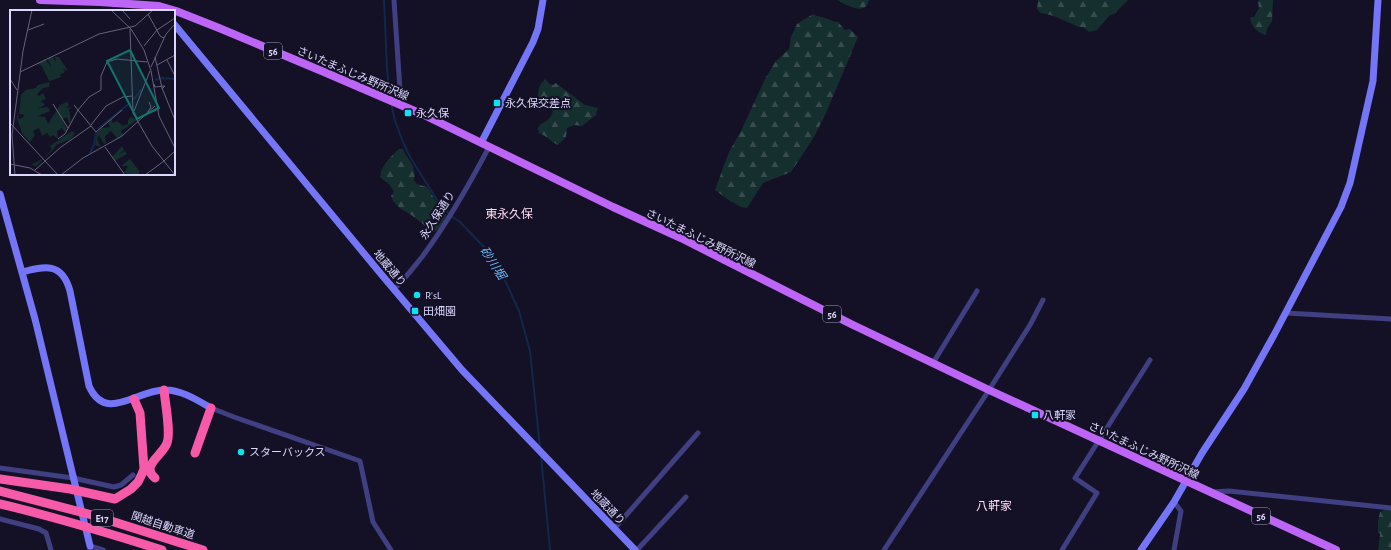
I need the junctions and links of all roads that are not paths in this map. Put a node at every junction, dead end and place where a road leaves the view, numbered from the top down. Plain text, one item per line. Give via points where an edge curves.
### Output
1 (40, 0) edge
2 (394, 0) edge
3 (543, 0) edge
4 (1378, 0) edge
5 (100, 1) edge
6 (161, 6) edge
7 (173, 10) edge
8 (175, 11) edge
9 (175, 25) edge
10 (400, 105) junction
11 (485, 145) junction
12 (0, 194) edge
13 (22, 272) junction
14 (394, 289) junction
15 (977, 291) dead end
16 (1043, 300) dead end
17 (1286, 313) junction
18 (1391, 319) edge
19 (1150, 360) dead end
20 (933, 364) junction
21 (164, 390) junction
22 (989, 390) junction
23 (134, 399) junction
24 (211, 408) junction
25 (698, 433) dead end
26 (1099, 441) junction
27 (195, 453) dead end
28 (0, 468) edge
29 (132, 475) dead end
30 (155, 478) dead end
31 (0, 479) edge
32 (74, 481) junction
33 (1185, 481) junction
34 (0, 491) edge
35 (1209, 492) junction
36 (686, 497) dead end
37 (1174, 502) junction
38 (0, 504) edge
39 (1391, 508) edge
40 (0, 519) edge
41 (614, 529) junction
42 (106, 532) junction
43 (90, 548) edge
44 (51, 550) edge
45 (103, 550) edge
46 (150, 550) edge
47 (162, 550) edge
48 (203, 550) edge
49 (391, 550) edge
50 (636, 550) edge
51 (884, 550) edge
52 (1062, 550) edge
53 (1141, 550) edge
54 (1174, 550) edge
55 (1336, 550) edge

1 - 5 main road, さいたまふじみ野所沢線 / 56
2 - 10 street
3 - 11 street, 永久保通り via 533,42
4 - 17 street via 1373,81 1350,183 1341,207
5 - 6 main road, さいたまふじみ野所沢線 / 56
6 - 7 main road, さいたまふじみ野所沢線 / 56
8 - 10 main road, さいたまふじみ野所沢線 / 56
9 - 14 street, 地蔵通り
10 - 11 main road, さいたまふじみ野所沢線 / 56
11 - 14 street, 永久保通り via 446,223
11 - 20 main road, さいたまふじみ野所沢線 / 56 via 681,238
12 - 13 street
13 - 23 street via 42,267 60,272 69,286 92,393 108,404
13 - 32 street
14 - 41 street, 地蔵通り via 462,370
15 - 20 street
16 - 22 street
17 - 18 street
17 - 33 street via 1244,389
19 - 26 street
20 - 22 main road, さいたまふじみ野所沢線 / 56
21 - 23 street via 149,392
21 - 24 street via 182,393
21 - 30 highway via 168,438 165,448 150,464 151,475
22 - 26 main road, さいたまふじみ野所沢線 / 56
22 - 51 street
23 - 31 highway via 140,413 144,469 138,482 124,494 115,499 70,489
24 - 27 highway
24 - 49 street via 360,461 373,522
25 - 41 street
26 - 33 main road, さいたまふじみ野所沢線 / 56
26 - 52 street via 1075,478 1097,493
28 - 32 street
29 - 32 street via 121,485 114,487
32 - 43 street
33 - 35 main road, さいたまふじみ野所沢線 / 56
33 - 37 street
34 - 48 highway, 関越自動車道 / E17 via 92,515
35 - 39 street via 1229,490
35 - 55 main road, さいたまふじみ野所沢線 / 56
36 - 50 street
37 - 53 street
37 - 54 street via 1181,511
38 - 42 highway, E17
40 - 44 street via 46,533
41 - 50 street, 地蔵通り
42 - 46 highway
42 - 47 highway, E17
43 - 45 street

